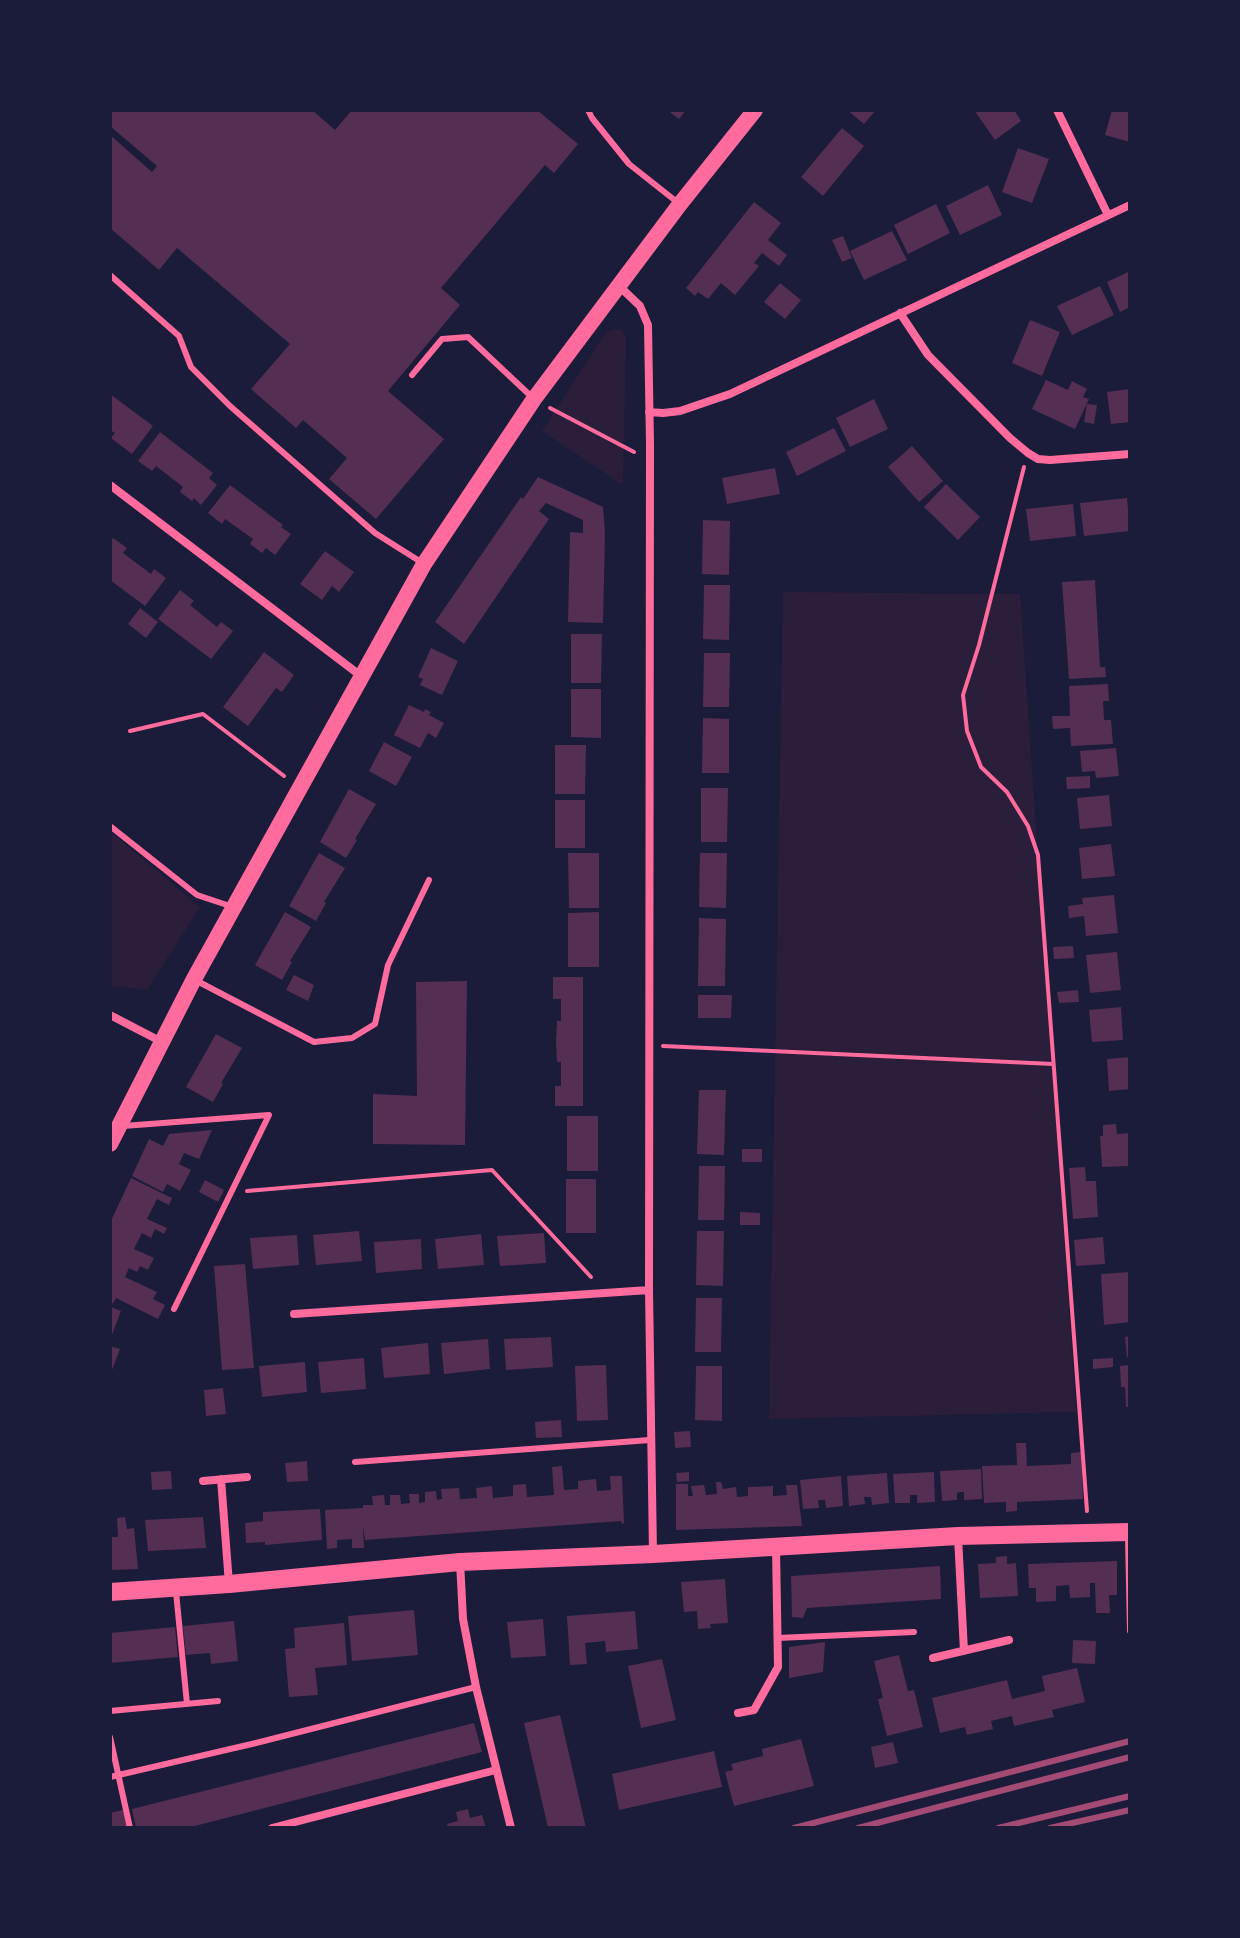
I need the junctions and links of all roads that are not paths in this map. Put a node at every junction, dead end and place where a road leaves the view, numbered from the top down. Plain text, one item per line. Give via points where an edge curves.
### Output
1 (588, 110) edge
2 (755, 110) edge
3 (1057, 110) edge
4 (680, 204) junction
5 (1130, 205) edge
6 (1108, 215) junction
7 (110, 275) edge
8 (619, 286) junction
9 (900, 313) junction
10 (412, 375) dead end
11 (534, 399) junction
12 (649, 412) junction
13 (1130, 454) edge
14 (110, 485) edge
15 (424, 564) junction
16 (361, 677) junction
17 (110, 826) edge
18 (429, 880) dead end
19 (235, 907) junction
20 (194, 979) junction
21 (110, 1015) edge
22 (162, 1042) junction
23 (119, 1126) junction
24 (110, 1144) edge
25 (649, 1290) junction
26 (174, 1309) dead end
27 (294, 1314) dead end
28 (650, 1440) junction
29 (355, 1462) dead end
30 (247, 1477) dead end
31 (221, 1479) junction
32 (203, 1481) dead end
33 (1129, 1532) edge
34 (958, 1536) junction
35 (776, 1547) junction
36 (653, 1554) junction
37 (460, 1562) junction
38 (229, 1584) junction
39 (175, 1588) junction
40 (110, 1592) edge
41 (1130, 1631) edge
42 (914, 1632) dead end
43 (777, 1638) junction
44 (1009, 1640) dead end
45 (964, 1651) junction
46 (933, 1658) dead end
47 (476, 1687) junction
48 (218, 1701) dead end
49 (187, 1704) junction
50 (110, 1711) edge
51 (738, 1713) dead end
52 (110, 1737) edge
53 (496, 1770) junction
54 (114, 1776) edge
55 (130, 1828) edge
56 (272, 1828) edge
57 (511, 1828) edge

1 - 4 lane via 629,164
2 - 4 main road
3 - 6 street
4 - 8 main road
5 - 6 street
6 - 9 street
7 - 15 lane via 179,336 191,367 230,406 375,533
8 - 11 main road
8 - 12 street via 640,306 648,325
9 - 12 street via 730,394 680,411
9 - 13 street via 928,355 1028,453 1050,460
10 - 11 lane via 442,339 468,337
11 - 15 main road
12 - 25 street
14 - 16 street
15 - 16 main road
16 - 19 main road
17 - 19 lane via 197,895
18 - 20 lane via 388,965 375,1024 352,1038 314,1042
19 - 20 main road
20 - 22 main road
21 - 22 street
22 - 23 main road
23 - 24 main road
23 - 26 lane via 269,1115
25 - 27 street
25 - 28 street
28 - 29 lane
28 - 36 street
30 - 31 street
31 - 32 street
31 - 38 street
33 - 34 main road
33 - 41 lane
34 - 35 main road
34 - 45 street
35 - 36 main road
35 - 43 street
36 - 37 main road
37 - 38 main road
37 - 47 street via 463,1619
38 - 39 main road
39 - 40 main road
39 - 49 lane
42 - 43 lane
43 - 51 street via 778,1667 754,1710
44 - 45 street
45 - 46 street
47 - 53 street
47 - 54 lane
48 - 49 lane
49 - 50 lane
52 - 54 lane
53 - 56 street
53 - 57 street
54 - 55 lane

